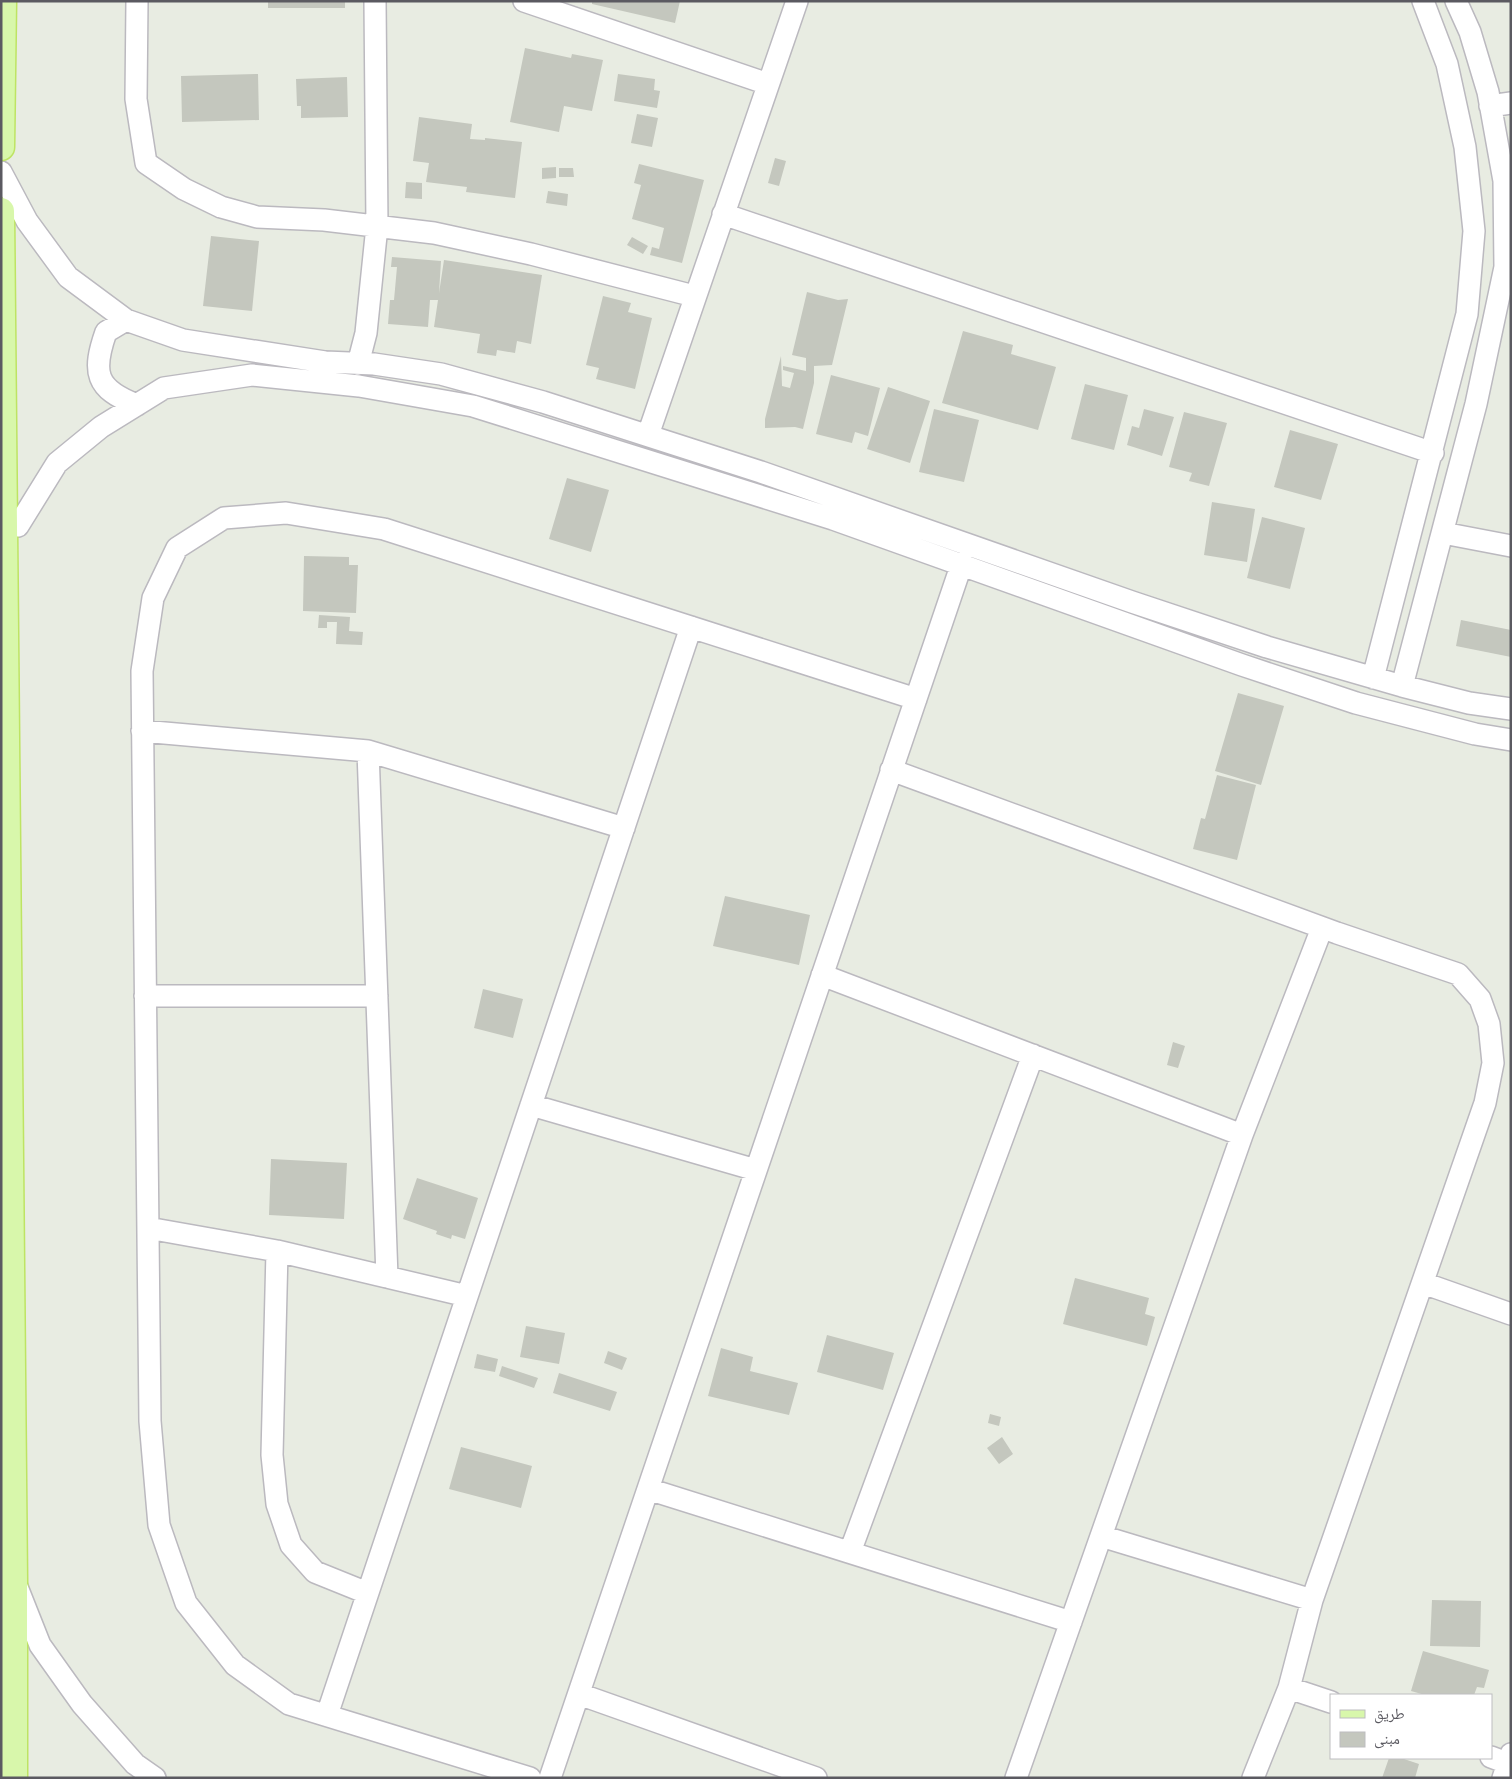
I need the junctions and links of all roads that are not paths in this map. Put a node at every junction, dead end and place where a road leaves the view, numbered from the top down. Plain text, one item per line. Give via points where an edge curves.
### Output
1 (4, 1) edge
2 (137, 1) edge
3 (375, 1) edge
4 (797, 1) edge
5 (1423, 1) edge
6 (1456, 1) edge
7 (533, 3) edge
8 (768, 84) junction
9 (1501, 104) edge
10 (1504, 146) edge
11 (1, 147) edge
12 (1, 172) edge
13 (1, 211) edge
14 (723, 214) junction
15 (377, 226) junction
16 (694, 296) junction
17 (126, 320) junction
18 (358, 364) junction
19 (137, 405) junction
20 (648, 435) junction
21 (1432, 453) junction
22 (18, 526) dead end
23 (1443, 533) junction
24 (1511, 546) edge
25 (962, 563) junction
26 (691, 627) junction
27 (1373, 678) junction
28 (1402, 686) junction
29 (916, 699) junction
30 (1511, 709) edge
31 (142, 731) junction
32 (1475, 734) junction
33 (1511, 740) edge
34 (368, 751) junction
35 (1511, 752) edge
36 (892, 770) junction
37 (624, 828) junction
38 (1322, 928) junction
39 (822, 974) junction
40 (145, 996) junction
41 (377, 996) junction
42 (1033, 1055) junction
43 (531, 1105) junction
44 (1242, 1135) junction
45 (756, 1170) junction
46 (148, 1228) junction
47 (277, 1251) junction
48 (387, 1277) junction
49 (1423, 1284) junction
50 (467, 1296) junction
51 (1511, 1314) edge
52 (648, 1489) junction
53 (1101, 1536) junction
54 (850, 1552) junction
55 (14, 1581) junction
56 (368, 1593) junction
57 (1312, 1600) junction
58 (1071, 1622) junction
59 (1289, 1688) junction
60 (579, 1694) junction
61 (1330, 1702) edge
62 (327, 1715) junction
63 (14, 1778) edge
64 (156, 1778) edge
65 (530, 1778) edge
66 (550, 1778) edge
67 (816, 1778) edge
68 (1016, 1778) edge
69 (1253, 1778) edge

1 - 11 main road
2 - 15 street via 136,99 146,163 191,192 257,217
3 - 15 street
4 - 8 street
5 - 21 street via 1447,64 1465,147 1474,231 1467,314
6 - 9 street
7 - 8 street
8 - 14 street
9 - 10 street
10 - 23 street via 1505,266 1476,404
12 - 17 street via 27,221 68,277
13 - 55 main road
14 - 16 street
14 - 21 street
15 - 16 street via 434,233 531,254
15 - 18 street via 366,333
16 - 20 street
17 - 18 street via 183,340 325,362
17 - 19 street via 106,332 97,356 100,377 108,390
18 - 20 street via 441,374
19 - 22 street via 101,427 57,463
19 - 25 street via 164,388 252,374 358,386 473,406 833,518
20 - 27 street via 1132,602
21 - 27 street
23 - 24 street
23 - 28 street
25 - 29 street
25 - 32 street via 1242,666 1356,703
26 - 29 street
26 - 31 street via 384,529 286,513 224,518 177,548 153,598 142,671
26 - 37 street
27 - 28 street
28 - 30 street via 1469,703
29 - 36 street
31 - 34 street
31 - 40 street
32 - 33 street
32 - 35 street
34 - 37 street
34 - 41 street
36 - 38 street
36 - 39 street
37 - 43 street
38 - 44 street
38 - 49 street via 1458,974 1480,999 1488,1024 1493,1063 1485,1103
39 - 42 street
39 - 45 street
40 - 41 street
40 - 46 street
41 - 48 street
42 - 44 street
42 - 54 street
43 - 45 street
43 - 50 street
44 - 53 street
45 - 52 street
46 - 47 street
46 - 62 street via 150,1421 159,1525 186,1603 235,1665 289,1704
47 - 48 street
47 - 56 street via 272,1455 277,1504 291,1545 315,1572
48 - 50 street
49 - 51 street
49 - 57 street
50 - 56 street
52 - 54 street
52 - 60 street
53 - 57 street
53 - 58 street
54 - 58 street
55 - 63 main road
55 - 64 street via 40,1645 82,1704 135,1764
56 - 62 street
57 - 59 street
58 - 68 street
59 - 61 street
59 - 69 street
60 - 66 street
60 - 67 street
62 - 65 street

